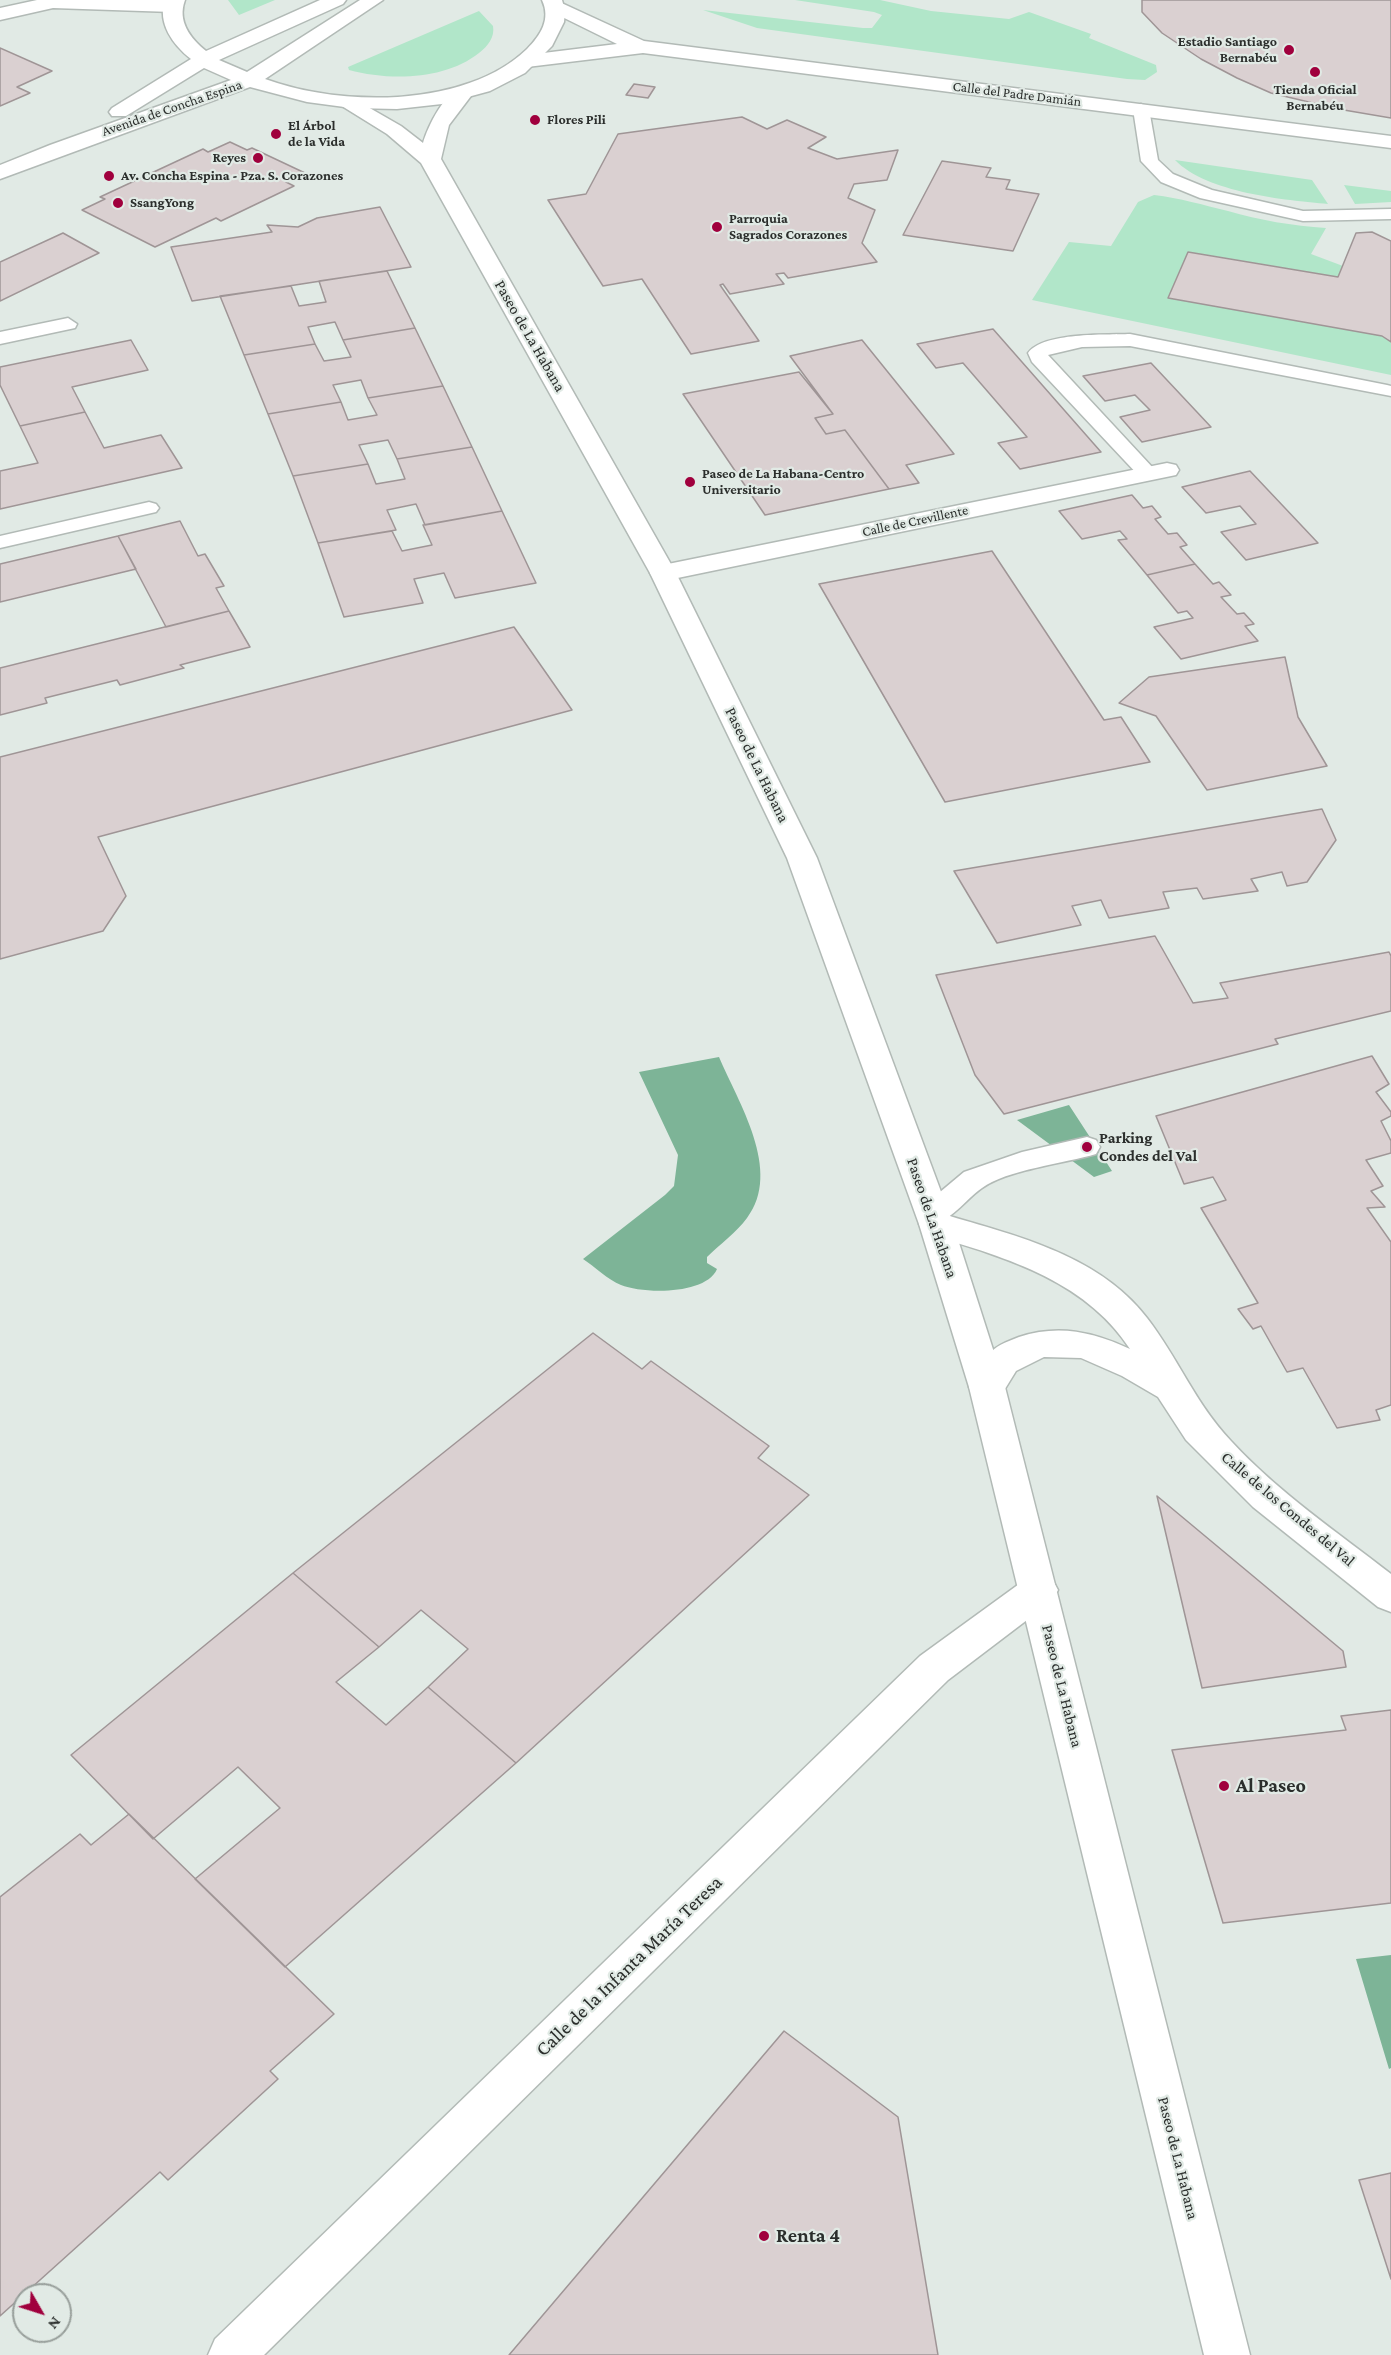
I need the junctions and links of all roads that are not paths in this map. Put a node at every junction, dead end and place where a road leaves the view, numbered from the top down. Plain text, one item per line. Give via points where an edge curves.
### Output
1 (336, 0) edge
2 (373, 0) edge
3 (60, 1) edge
4 (174, 3) edge
5 (554, 3) edge
6 (0, 14) edge
7 (643, 47) junction
8 (204, 59) junction
9 (527, 61) junction
10 (248, 81) junction
11 (464, 92) junction
12 (347, 103) junction
13 (1141, 109) junction
14 (1391, 142) edge
15 (57, 149) junction
16 (430, 159) junction
17 (0, 173) edge
18 (1391, 214) edge
19 (68, 324) dead end
20 (0, 338) edge
21 (1387, 391) dead end
22 (1157, 471) joint
23 (149, 508) dead end
24 (0, 542) edge
25 (663, 573) junction
26 (1087, 1148) dead end
27 (933, 1219) junction
28 (1170, 1387) junction
29 (987, 1388) junction
30 (1039, 1590) junction
31 (1391, 1596) edge
32 (231, 2355) edge
33 (1227, 2355) edge

1 - 8 street, Avenida de Concha Espina
2 - 10 street, Avenida de Concha Espina
3 - 4 street
3 - 6 street
4 - 8 street via 173,21 179,36
5 - 7 street via 597,28
5 - 9 street via 555,19 550,34
7 - 9 street
7 - 13 street, Calle del Padre Damián
8 - 10 street
8 - 15 street, Avenida de Concha Espina
9 - 11 street via 506,75
10 - 12 street via 290,95
10 - 15 street, Avenida de Concha Espina
11 - 12 street via 406,102
11 - 16 street via 438,124
12 - 16 street via 394,130
13 - 14 street, Calle del Padre Damián
13 - 18 lane via 1150,161 1167,178 1206,194 1303,216
15 - 17 street, Avenida de Concha Espina
16 - 25 street, Paseo de La Habana
19 - 20 lane
21 - 22 lane via 1131,340 1082,341 1038,353
22 - 25 street, Calle de Crevillente
23 - 24 lane
25 - 27 street, Paseo de La Habana via 802,858
26 - 27 lane via 1022,1162 974,1179
27 - 28 street, Calle de los Condes del Val via 1056,1266 1096,1291 1126,1316
27 - 29 street, Paseo de La Habana
28 - 29 street, Calle de los Condes del Val via 1097,1348 1069,1342 1036,1344 1012,1354 998,1366
28 - 31 street, Calle de los Condes del Val via 1198,1430 1243,1476
29 - 30 street, Paseo de La Habana
30 - 32 street, Calle de la Infanta María Teresa via 934,1668
30 - 33 street, Paseo de La Habana

